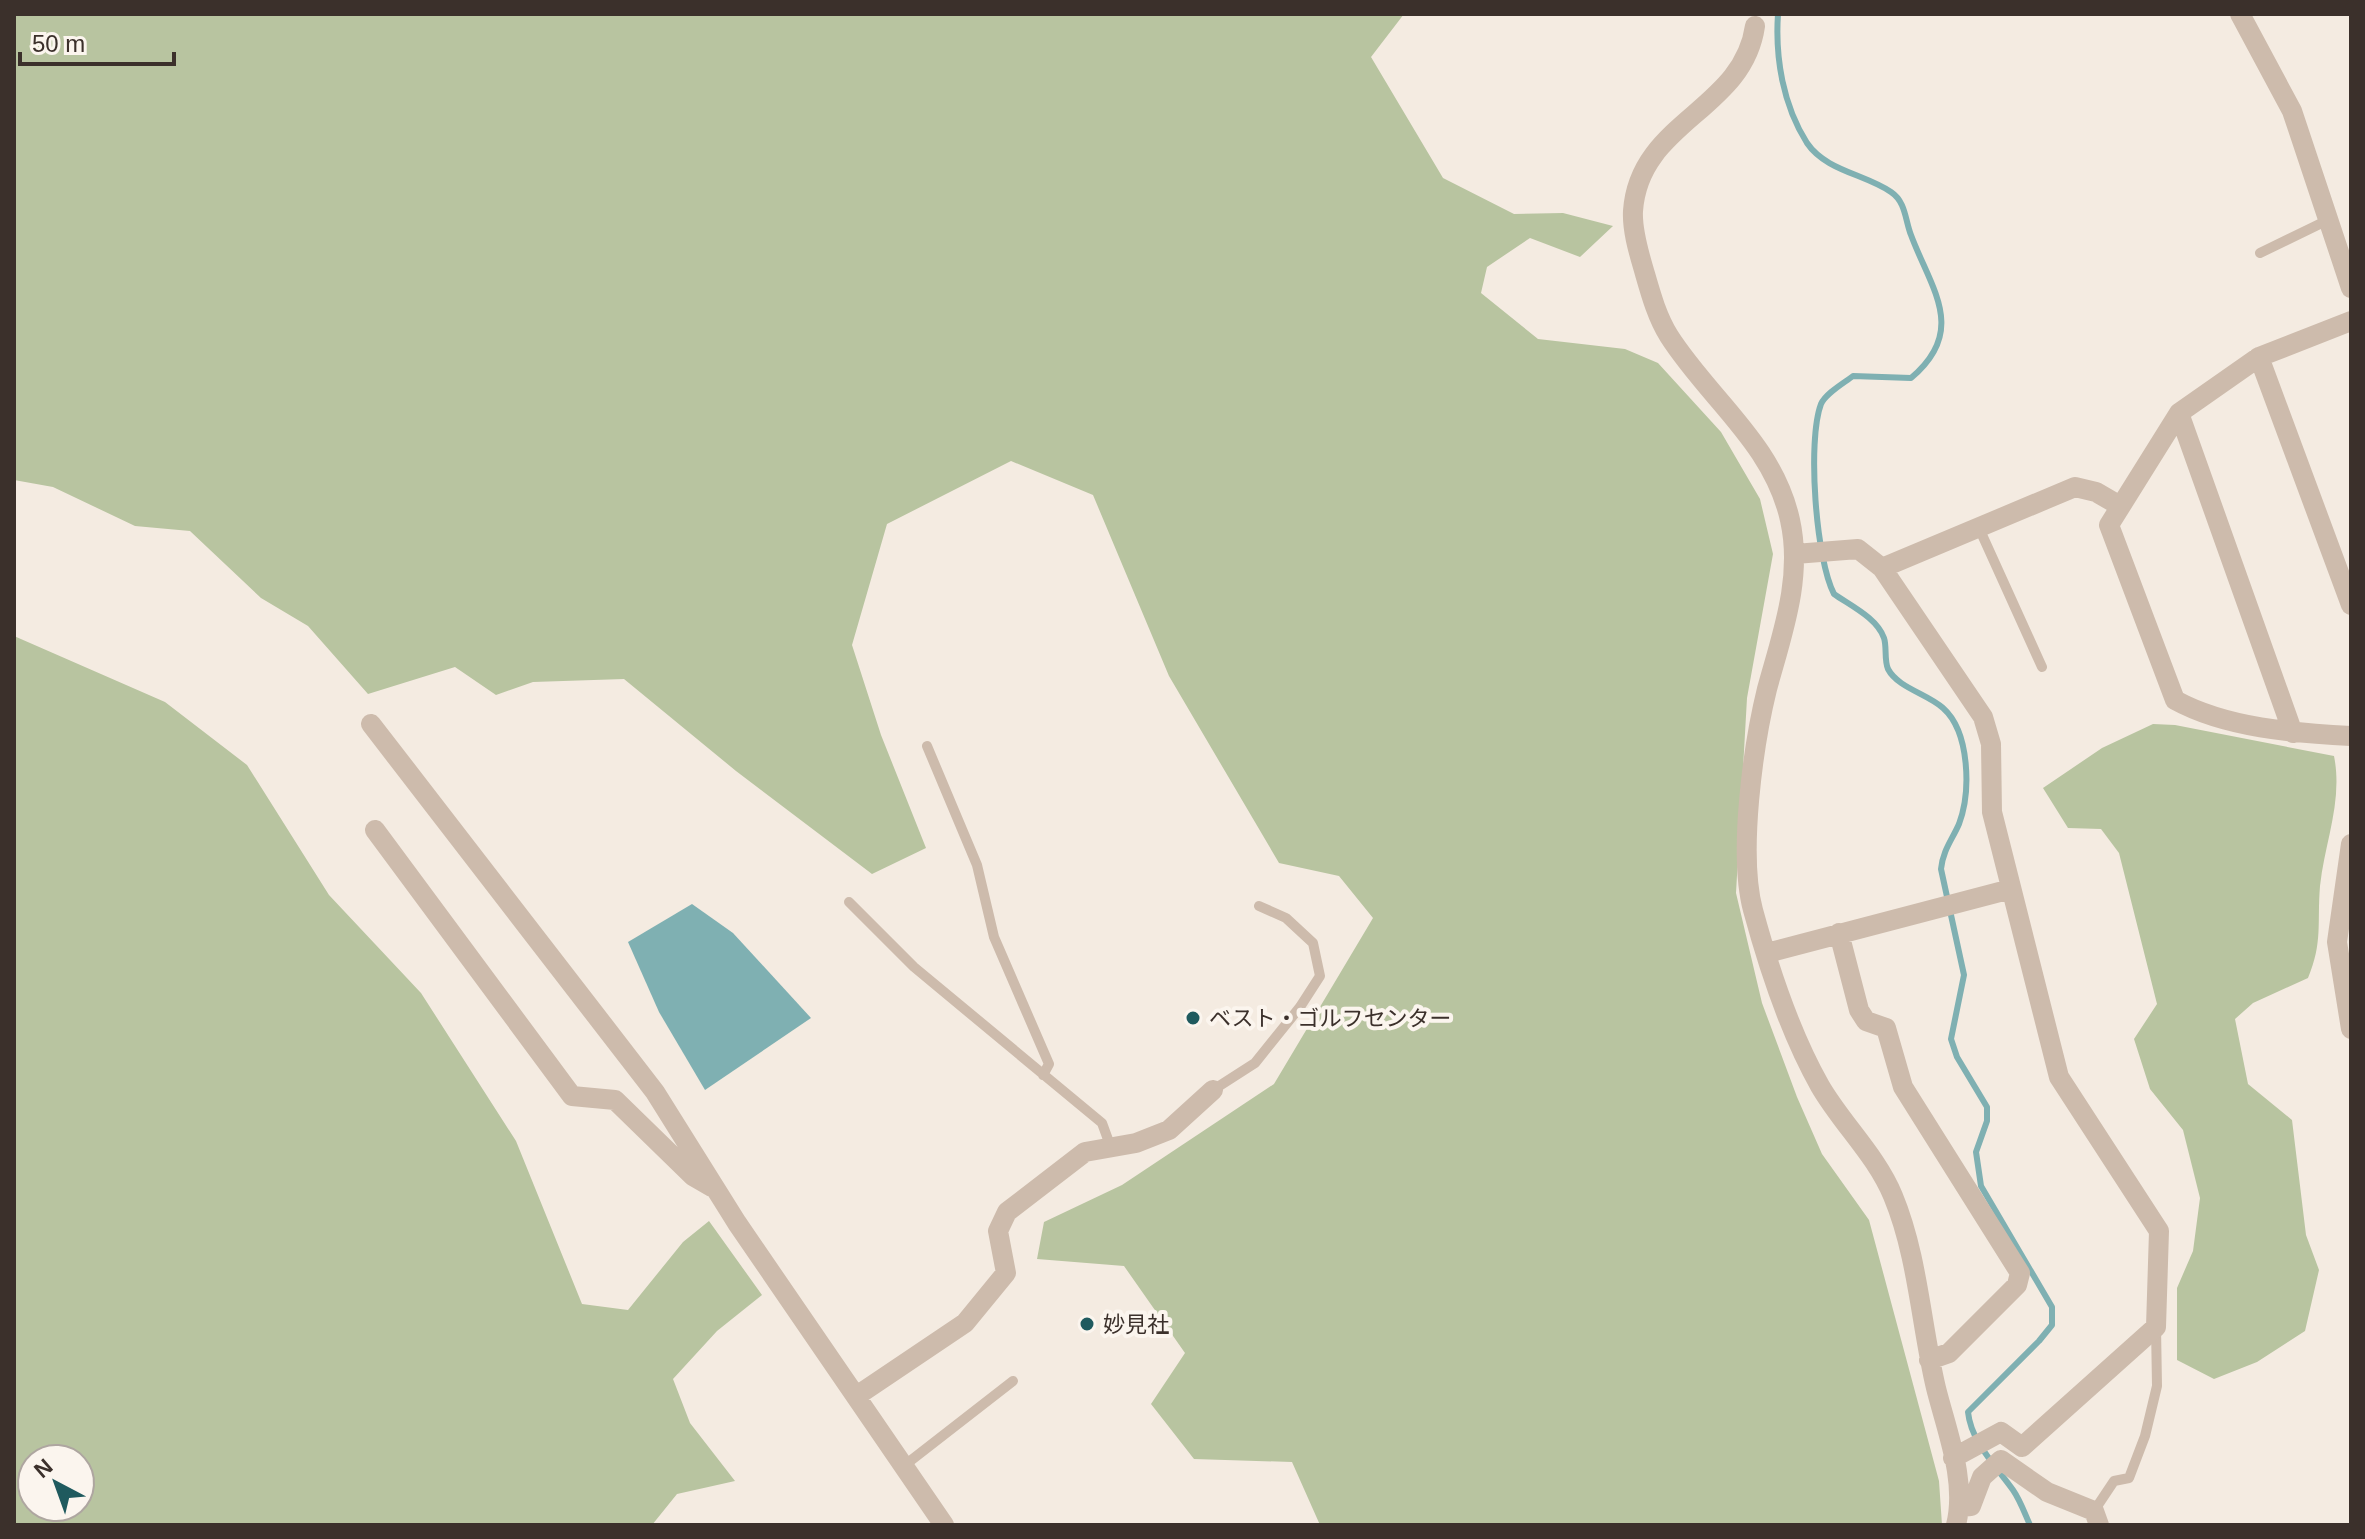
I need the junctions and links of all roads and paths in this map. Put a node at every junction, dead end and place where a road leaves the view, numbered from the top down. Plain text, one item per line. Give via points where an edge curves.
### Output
1 (2240, 14) edge
2 (1755, 26) dead end
3 (2330, 219) junction
4 (2260, 253) dead end
5 (2351, 288) edge
6 (2351, 321) edge
7 (2259, 357) junction
8 (2179, 413) junction
9 (2120, 506) junction
10 (1979, 528) junction
11 (1795, 554) junction
12 (1882, 568) junction
13 (2351, 605) edge
14 (2042, 667) dead end
15 (371, 724) dead end
16 (2293, 733) junction
17 (2351, 736) edge
18 (927, 746) dead end
19 (375, 830) dead end
20 (2351, 844) edge
21 (2011, 889) junction
22 (849, 902) dead end
23 (1259, 906) dead end
24 (1839, 933) junction
25 (1767, 953) junction
26 (2350, 1017) edge
27 (1043, 1075) junction
28 (1213, 1090) joint
29 (1110, 1145) junction
30 (716, 1189) junction
31 (2156, 1327) junction
32 (1929, 1360) junction
33 (1013, 1381) dead end
34 (858, 1395) junction
35 (1953, 1458) junction
36 (905, 1465) junction
37 (1958, 1516) edge
38 (2097, 1518) edge
39 (944, 1525) edge

1 - 3 street via 2292,111
2 - 11 street via 1741,70 1641,170 1633,213 1656,313 1767,462 1790,516
3 - 4 lane
3 - 5 street
6 - 7 street
7 - 8 street
7 - 13 street
8 - 9 street
8 - 16 street
9 - 10 street via 2075,487
9 - 16 street via 2109,525 2175,700 2193,710
10 - 12 street
10 - 14 lane
11 - 12 street via 1858,549
11 - 25 street via 1793,591 1757,730 1748,849 1752,906
12 - 21 street via 1983,717 1991,744 1992,812
15 - 30 street via 655,1092
16 - 17 street
18 - 27 lane via 977,865 994,937 1049,1064
19 - 30 street via 572,1096 615,1100 693,1176
20 - 26 street via 2337,942
21 - 24 street
21 - 31 street via 2059,1077 2159,1231
22 - 27 lane via 914,967
23 - 28 lane via 1286,918 1313,943 1320,976 1255,1063
24 - 25 street
24 - 32 street via 1859,1010 1866,1021 1886,1028 1903,1087 2020,1273 2017,1285 1949,1353
25 - 32 street via 1820,1086 1892,1192 1906,1231
27 - 29 lane via 1102,1123
28 - 29 street via 1169,1130 1136,1143
29 - 34 street via 1085,1152 1007,1212 998,1231 1006,1273 965,1323
30 - 34 street
31 - 35 street via 2022,1447 2001,1432
31 - 38 lane via 2157,1386 2145,1436 2129,1478 2114,1481
32 - 35 street
33 - 36 lane
34 - 36 street
35 - 37 street
36 - 39 street
37 - 38 street via 1971,1506 1982,1477 2001,1460

